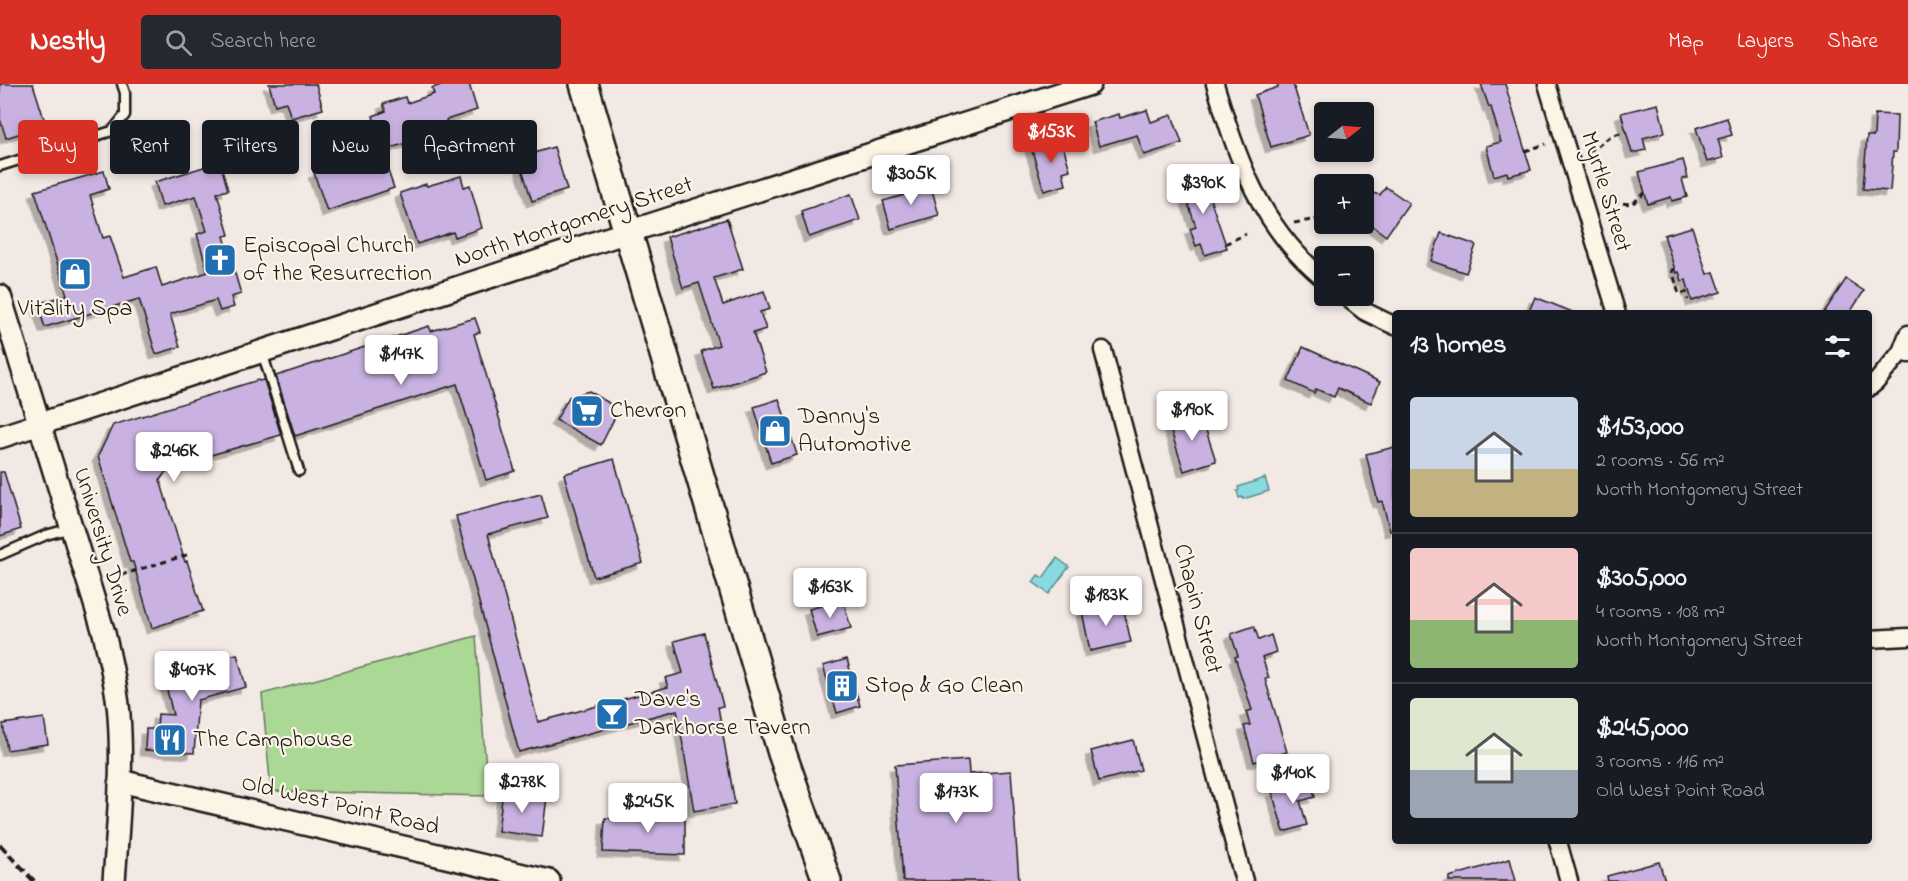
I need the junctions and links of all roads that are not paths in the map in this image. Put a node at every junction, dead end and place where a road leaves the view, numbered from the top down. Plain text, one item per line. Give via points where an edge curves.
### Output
1 (122, 84) edge
2 (584, 84) edge
3 (1090, 84) edge
4 (1215, 84) edge
5 (1548, 84) edge
6 (0, 166) edge
7 (627, 232) junction
8 (1314, 271) edge
9 (0, 296) edge
10 (1358, 306) edge
11 (1616, 310) edge
12 (1392, 325) edge
13 (1908, 334) edge
14 (1103, 350) dead end
15 (262, 351) junction
16 (1904, 353) edge
17 (1872, 385) edge
18 (41, 424) junction
19 (0, 438) edge
20 (299, 471) dead end
21 (71, 528) junction
22 (0, 555) edge
23 (1908, 637) edge
24 (1872, 639) edge
25 (120, 781) junction
26 (1559, 844) edge
27 (508, 876) edge
28 (114, 881) edge
29 (549, 881) edge
30 (828, 881) edge
31 (1244, 881) edge
32 (1569, 881) edge

1 - 6 lane via 125,115 112,131
2 - 7 main road
3 - 7 street, North Montgomery Street
4 - 8 street via 1234,147 1261,203 1302,261
5 - 11 street, Myrtle Street
7 - 15 street, North Montgomery Street
7 - 30 main road via 782,753
9 - 18 street, University Drive
10 - 12 street
13 - 16 street
14 - 31 street, Chapin Street
15 - 18 street, North Montgomery Street
15 - 20 lane
16 - 17 street
18 - 19 street, North Montgomery Street
18 - 21 street, University Drive
21 - 22 lane
21 - 25 street, University Drive via 111,665 119,716
23 - 24 street
25 - 27 street, Old West Point Road
25 - 28 street, University Drive
26 - 32 street
27 - 29 street, Old West Point Road

